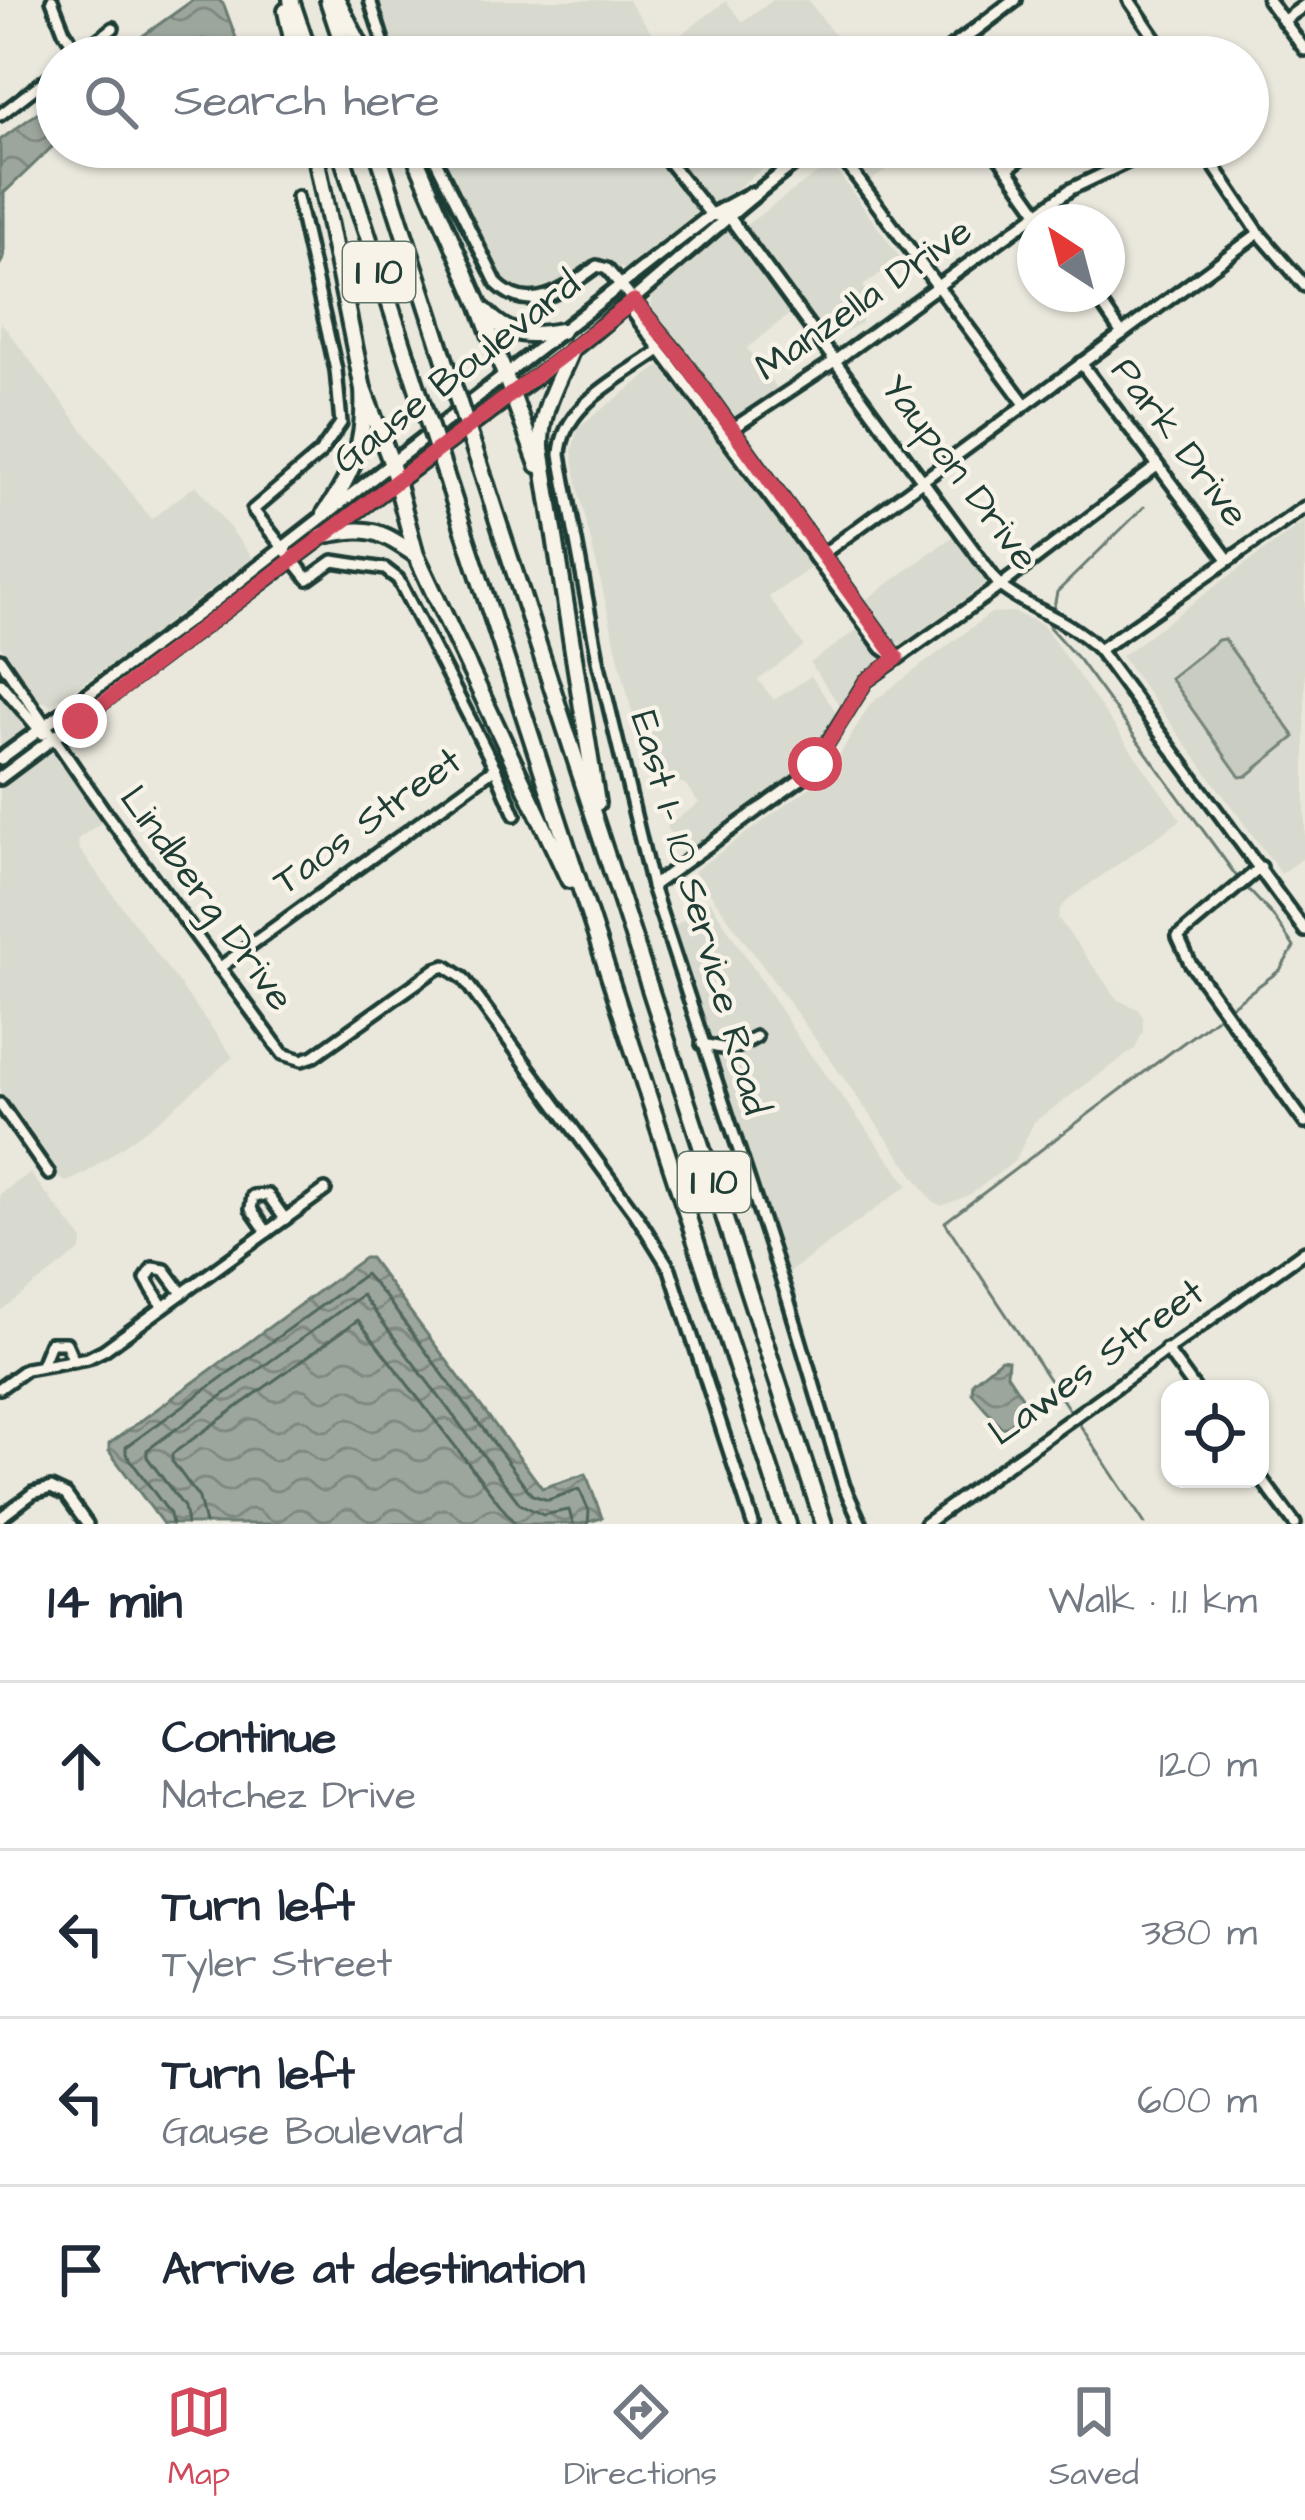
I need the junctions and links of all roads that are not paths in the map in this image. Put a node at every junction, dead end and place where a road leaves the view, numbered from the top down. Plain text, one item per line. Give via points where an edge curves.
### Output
1 (52, 0) edge
2 (288, 0) edge
3 (333, 0) edge
4 (370, 0) edge
5 (1015, 0) edge
6 (1129, 0) edge
7 (1268, 0) edge
8 (1305, 5) edge
9 (1283, 21) junction
10 (113, 28) dead end
11 (67, 36) edge
12 (103, 36) edge
13 (293, 36) edge
14 (302, 36) edge
15 (342, 36) edge
16 (354, 36) edge
17 (381, 36) edge
18 (968, 36) edge
19 (1153, 36) edge
20 (1305, 50) edge
21 (36, 87) edge
22 (0, 115) edge
23 (318, 168) edge
24 (346, 168) edge
25 (383, 168) edge
26 (420, 168) edge
27 (439, 168) edge
28 (674, 168) edge
29 (788, 168) edge
30 (850, 168) edge
31 (1008, 168) edge
32 (1116, 168) edge
33 (1219, 168) edge
34 (758, 190) junction
35 (297, 197) dead end
36 (1033, 204) edge
37 (1056, 204) edge
38 (711, 215) junction
39 (730, 218) junction
40 (1017, 233) edge
41 (1259, 233) junction
42 (620, 284) junction
43 (937, 286) junction
44 (1305, 286) edge
45 (634, 301) junction
46 (479, 304) junction
47 (1107, 312) edge
48 (561, 331) junction
49 (1122, 334) junction
50 (660, 350) junction
51 (571, 351) junction
52 (836, 360) junction
53 (1081, 363) junction
54 (504, 375) junction
55 (363, 389) junction
56 (511, 395) junction
57 (1025, 404) junction
58 (728, 432) junction
59 (391, 462) junction
60 (1157, 466) junction
61 (923, 480) junction
62 (395, 482) junction
63 (546, 486) junction
64 (1305, 507) edge
65 (325, 513) junction
66 (324, 535) junction
67 (280, 548) junction
68 (416, 555) junction
69 (820, 556) junction
70 (292, 560) junction
71 (1228, 560) junction
72 (1000, 586) junction
73 (202, 618) junction
74 (1099, 650) junction
75 (897, 658) junction
76 (0, 659) edge
77 (0, 683) edge
78 (43, 728) junction
79 (53, 739) junction
80 (0, 759) edge
81 (495, 768) junction
82 (0, 778) edge
83 (515, 815) dead end
84 (602, 840) junction
85 (1261, 867) junction
86 (652, 886) junction
87 (1305, 931) edge
88 (595, 934) junction
89 (219, 968) junction
90 (756, 1036) dead end
91 (702, 1044) junction
92 (0, 1104) edge
93 (1305, 1123) edge
94 (49, 1174) dead end
95 (325, 1190) dead end
96 (285, 1219) junction
97 (267, 1232) junction
98 (1305, 1251) edge
99 (182, 1293) junction
100 (164, 1307) junction
101 (1166, 1349) junction
102 (74, 1360) junction
103 (40, 1366) junction
104 (1189, 1380) edge
105 (0, 1388) edge
106 (1268, 1488) edge
107 (0, 1517) edge
108 (87, 1524) edge
109 (753, 1524) edge
110 (788, 1524) edge
111 (824, 1524) edge
112 (861, 1524) edge
113 (925, 1524) edge
114 (1295, 1524) edge

1 - 11 street
2 - 13 highway
2 - 14 highway
3 - 15 highway
3 - 16 highway
4 - 17 street
5 - 18 main road
6 - 19 street
7 - 9 street
8 - 9 street
9 - 20 street
10 - 12 street
21 - 22 street
23 - 55 highway
24 - 88 highway, I 10, bridge
25 - 84 highway, I 10, bridge
26 - 46 highway
27 - 42 street via 505,292 523,299 558,293 597,266
28 - 38 street
29 - 34 main road, Gause Boulevard
30 - 43 street
31 - 36 street
32 - 37 street, Manzella Drive
33 - 41 street
34 - 38 main road, Gause Boulevard
34 - 39 main road, Gause Boulevard
35 - 67 street via 341,423 320,453 253,510
38 - 39 street
38 - 42 main road, Gause Boulevard
39 - 45 main road, Gause Boulevard
39 - 52 street, Yaupon Drive
40 - 43 street, Manzella Drive
41 - 44 street
41 - 49 street
42 - 45 street
42 - 48 main road, Gause Boulevard
43 - 52 street, Manzella Drive
43 - 57 street
45 - 50 street via 634,314
45 - 51 main road, Gause Boulevard
45 - 58 street
46 - 48 highway via 508,332
46 - 54 highway
47 - 49 street
48 - 54 main road, Gause Boulevard
49 - 53 street
50 - 58 street
50 - 86 street, East I- 10 Service Road via 572,415 560,455
51 - 56 main road, Gause Boulevard
51 - 63 highway via 541,424
52 - 58 street, Manzella Drive
52 - 61 street, Yaupon Drive
53 - 57 street
53 - 60 street, Park Drive
54 - 56 highway
54 - 59 main road, Gause Boulevard
55 - 59 highway
55 - 65 highway via 360,452
56 - 62 main road, Gause Boulevard
56 - 63 highway
57 - 61 street
58 - 69 street
59 - 62 highway
59 - 65 main road, Gause Boulevard
60 - 71 street, Park Drive
60 - 72 street
61 - 69 street
61 - 72 street, Yaupon Drive
62 - 66 main road, Gause Boulevard
62 - 68 highway
63 - 84 highway
64 - 71 street
65 - 67 main road, Gause Boulevard
66 - 68 highway via 363,528
66 - 70 main road, Gause Boulevard
67 - 70 street
67 - 73 main road, Gause Boulevard
68 - 88 highway
69 - 75 street
70 - 73 main road, Gause Boulevard
70 - 81 street via 308,579 333,561 385,569 398,579
71 - 74 street
72 - 74 street, Yaupon Drive via 1067,621
72 - 75 street
73 - 78 main road, Gause Boulevard
73 - 79 main road, Gause Boulevard
74 - 85 street, Yaupon Drive
75 - 86 street via 866,681 808,774
76 - 78 street
77 - 78 street
78 - 79 street, Lindberg Drive
78 - 80 main road, Gause Boulevard
79 - 82 main road, Gause Boulevard
79 - 89 street, Lindberg Drive
81 - 83 street
81 - 89 street, Taos Street
84 - 111 highway, I 10
85 - 87 street, Yaupon Drive
85 - 93 street via 1182,930 1179,943
86 - 91 street, East I- 10 Service Road
88 - 110 highway, I 10
89 - 109 street, Lindberg Drive via 283,1054 302,1060 436,969 463,978 670,1269
90 - 91 street via 730,1050
91 - 112 street, East I- 10 Service Road
92 - 94 street
95 - 96 street
96 - 97 street
96 - 97 street via 268,1195 253,1196 251,1209
97 - 99 street
98 - 101 street, Lawes Street
99 - 100 street
99 - 100 street via 165,1270 153,1268 146,1279
100 - 102 street via 104,1350
101 - 104 street
101 - 113 street, Lawes Street
102 - 103 street
102 - 103 street via 66,1342 56,1341
103 - 105 street
106 - 114 street
107 - 108 street via 51,1488

